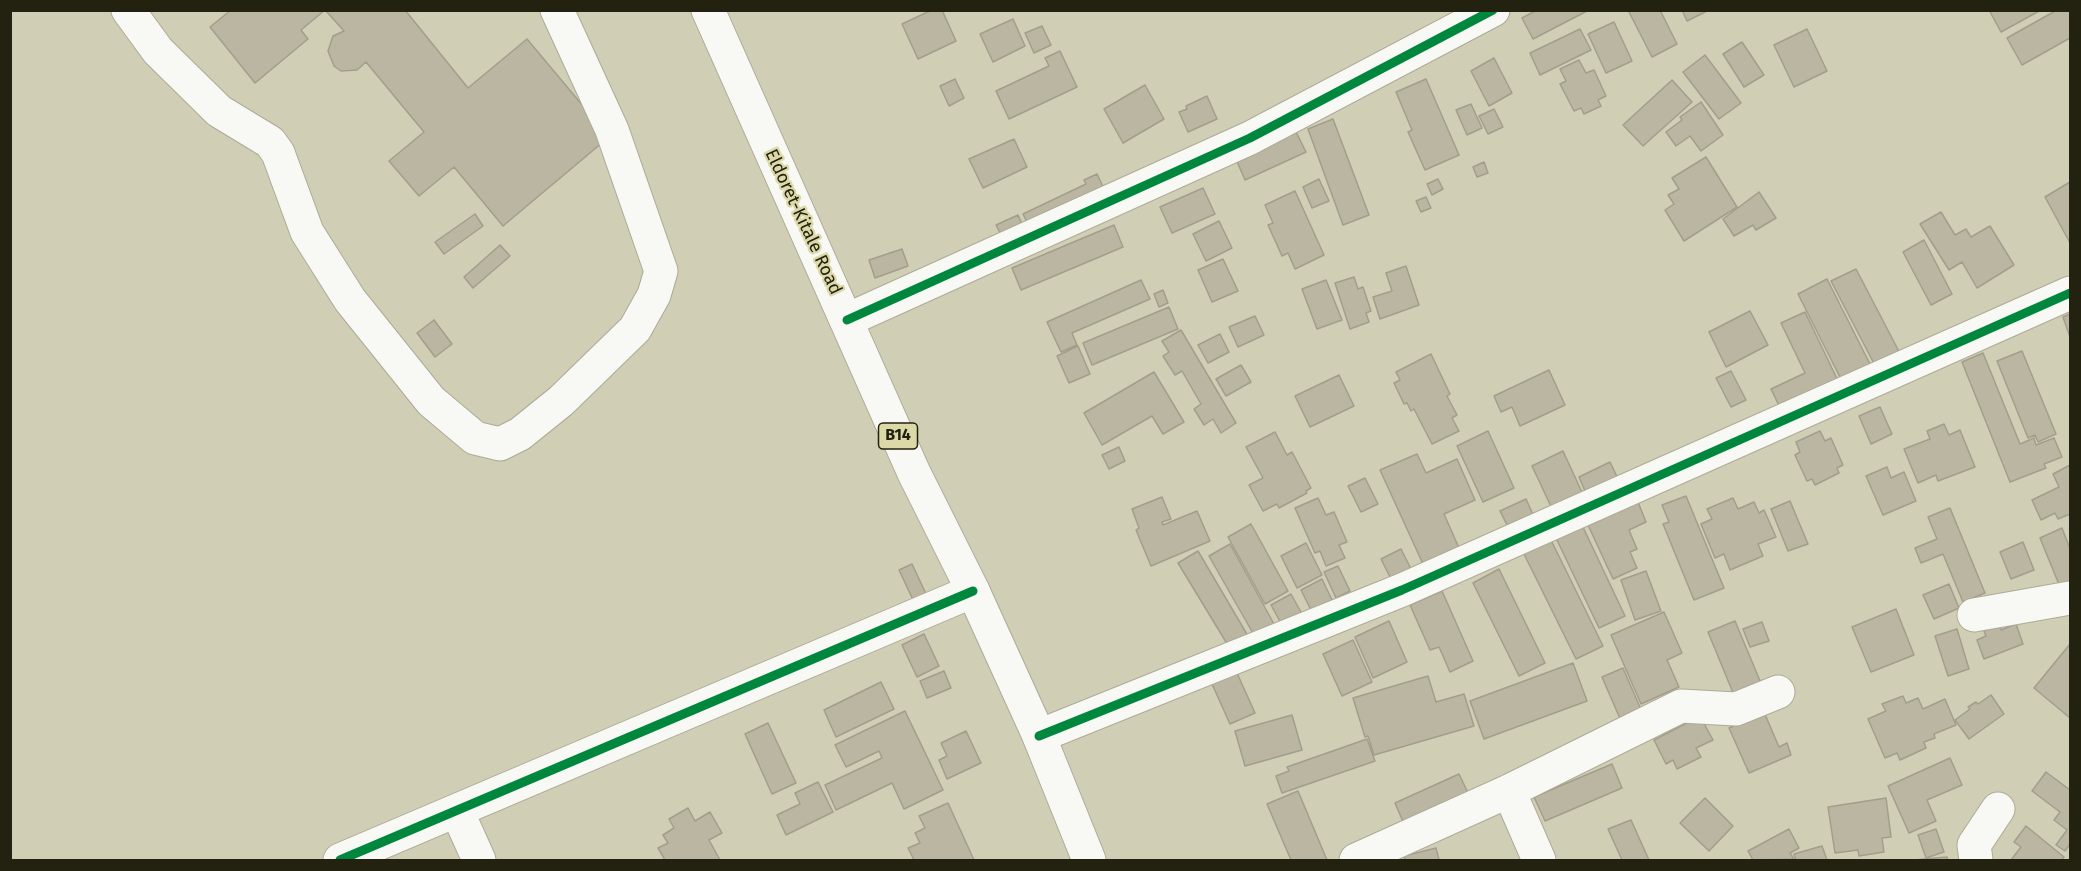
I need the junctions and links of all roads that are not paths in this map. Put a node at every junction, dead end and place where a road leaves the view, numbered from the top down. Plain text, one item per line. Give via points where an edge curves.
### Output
1 (128, 10) edge
2 (557, 10) edge
3 (708, 10) edge
4 (1493, 10) edge
5 (2070, 293) edge
6 (847, 320) junction
7 (973, 591) junction
8 (2070, 598) edge
9 (1974, 615) dead end
10 (1778, 692) dead end
11 (1039, 736) junction
12 (1509, 791) junction
13 (1998, 809) dead end
14 (457, 811) junction
15 (340, 861) edge
16 (479, 861) edge
17 (1089, 861) edge
18 (1356, 861) edge
19 (1539, 861) edge
20 (1976, 861) edge

1 - 2 main road via 159,51 219,111 270,142 278,153 307,232 350,300 431,401 475,438 500,444 520,434 561,401 635,329 654,295 661,271 612,130
3 - 6 main road, Eldoret-Kitale Road / B14
4 - 6 main road via 1250,138
5 - 11 main road via 1402,590
6 - 7 main road, Eldoret-Kitale Road / B14 via 914,473
7 - 11 main road, Eldoret-Kitale Road / B14
7 - 14 main road
8 - 9 main road
10 - 12 main road via 1736,709 1681,706
11 - 17 main road, Eldoret-Kitale Road / B14
12 - 18 main road
12 - 19 main road
13 - 20 main road via 1974,845
14 - 15 main road
14 - 16 main road

